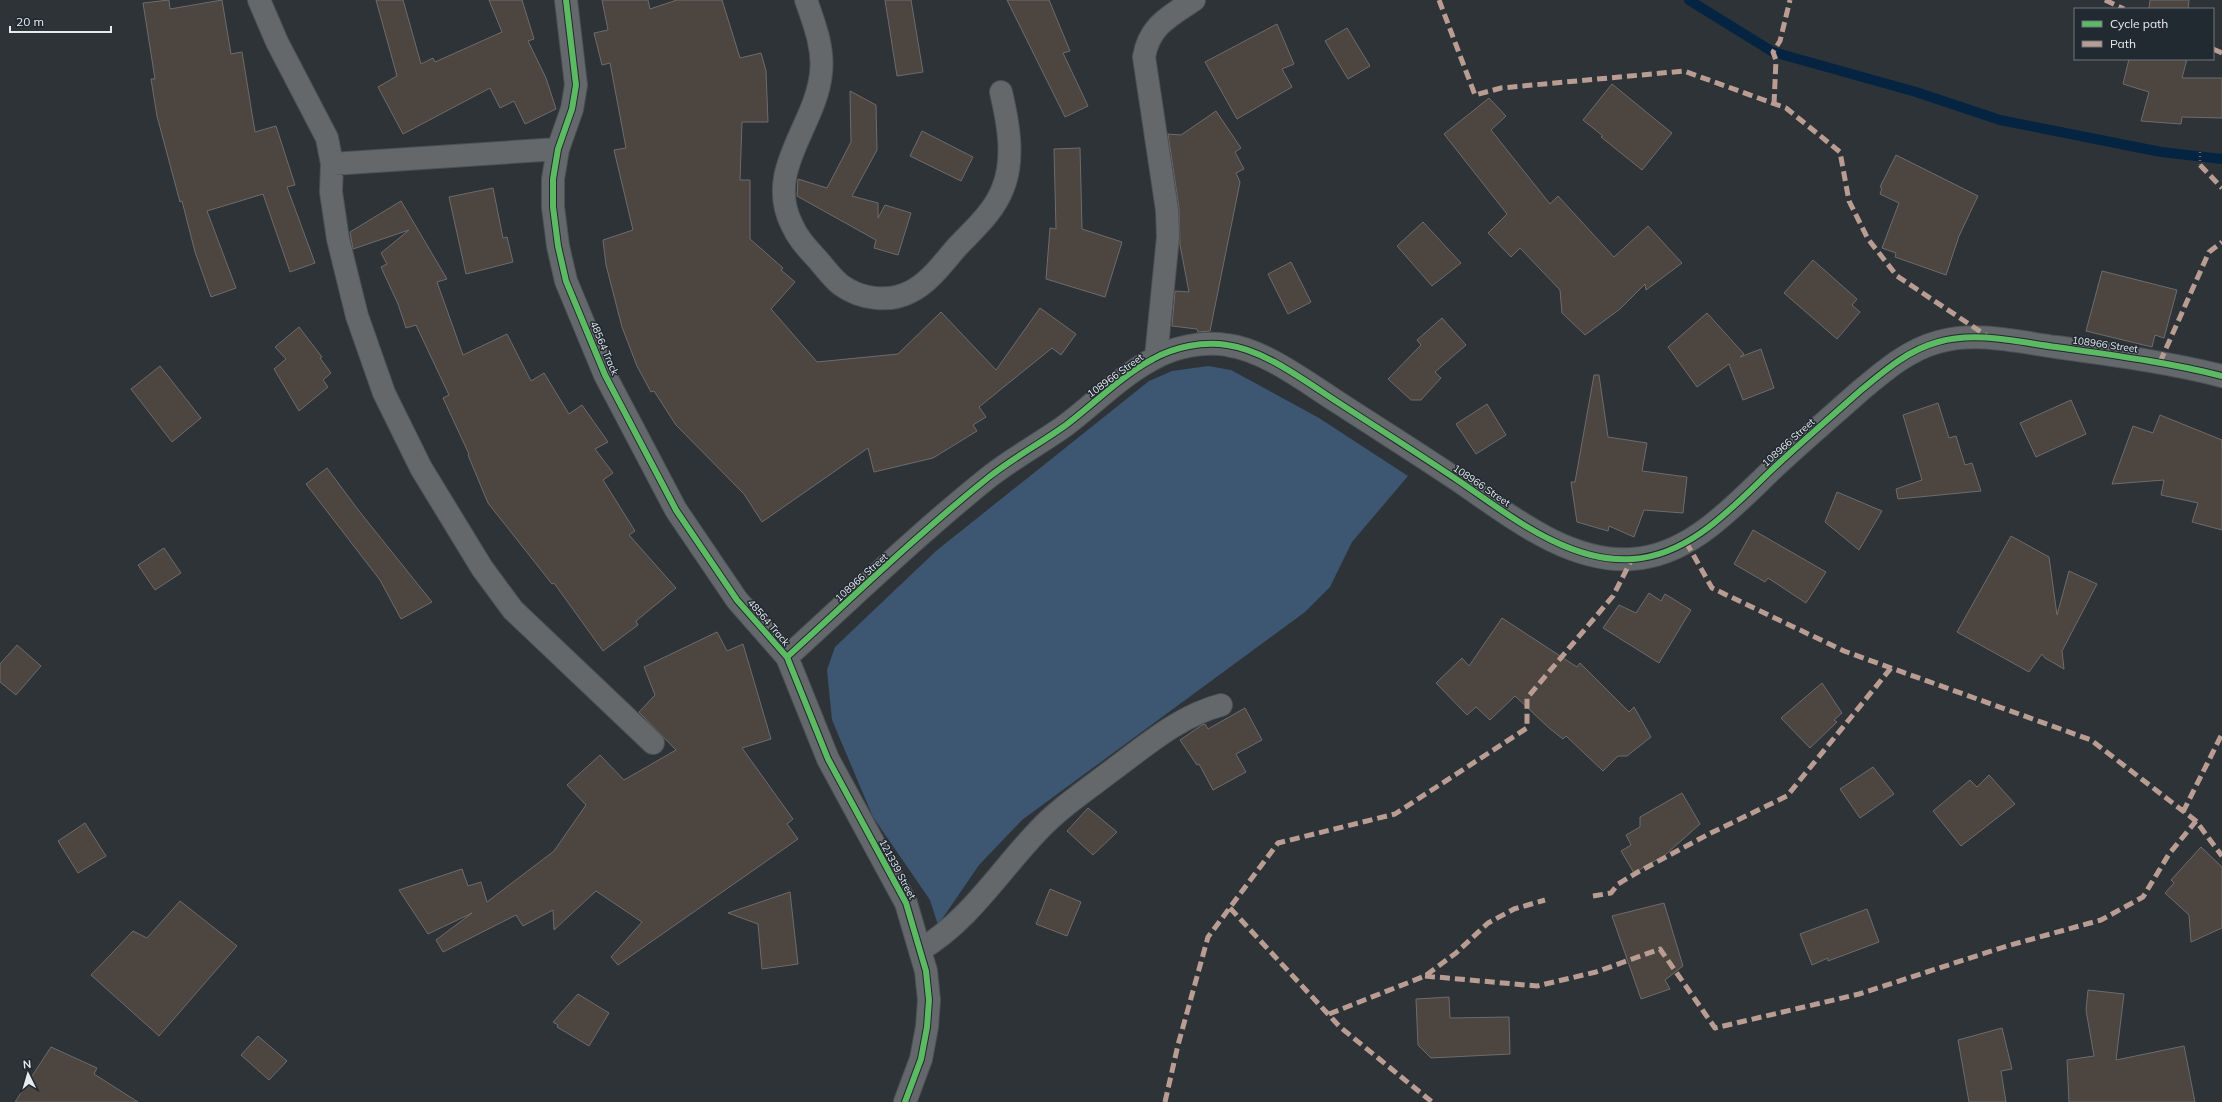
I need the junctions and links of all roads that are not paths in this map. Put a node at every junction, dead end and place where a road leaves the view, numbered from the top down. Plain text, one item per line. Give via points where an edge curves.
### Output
1 (259, 0) edge
2 (566, 0) edge
3 (806, 0) edge
4 (1194, 0) edge
5 (1001, 92) dead end
6 (558, 149) junction
7 (332, 164) junction
8 (1156, 357) junction
9 (2222, 376) edge
10 (787, 657) junction
11 (1221, 705) dead end
12 (653, 743) dead end
13 (920, 950) junction
14 (905, 1102) edge

1 - 7 street via 277,42 327,138
2 - 6 street, 48564 Track via 576,85 572,109
3 - 5 street via 818,39 821,74 817,94 787,166 783,191 791,223 800,239 841,285 859,295 881,299 898,297 910,292 926,281 989,213 1003,188 1008,168 1007,117
4 - 8 street via 1154,30 1146,43 1144,57 1167,210 1168,237
6 - 7 street
6 - 10 street, 48564 Track via 553,179 553,207 558,246 566,281 605,375 696,543 737,600
7 - 12 street via 331,192 338,239 357,316 384,393 421,468 482,568 513,610
8 - 9 street, 108966 Street via 1190,346 1209,344 1249,350 1287,370 1424,457 1534,532 1601,557 1632,559 1661,554 1686,542 1734,506 1888,367 1911,353 1937,342 1959,338 1991,338 2160,362
8 - 10 street, 108966 Street via 1128,375 1063,427 994,472 950,508
10 - 13 street, 121339 Street via 828,760 906,903
11 - 13 street via 1184,719 1082,792 1038,831 958,922 940,938
13 - 14 street, 121339 Street via 926,971 929,1000 927,1027 921,1060

